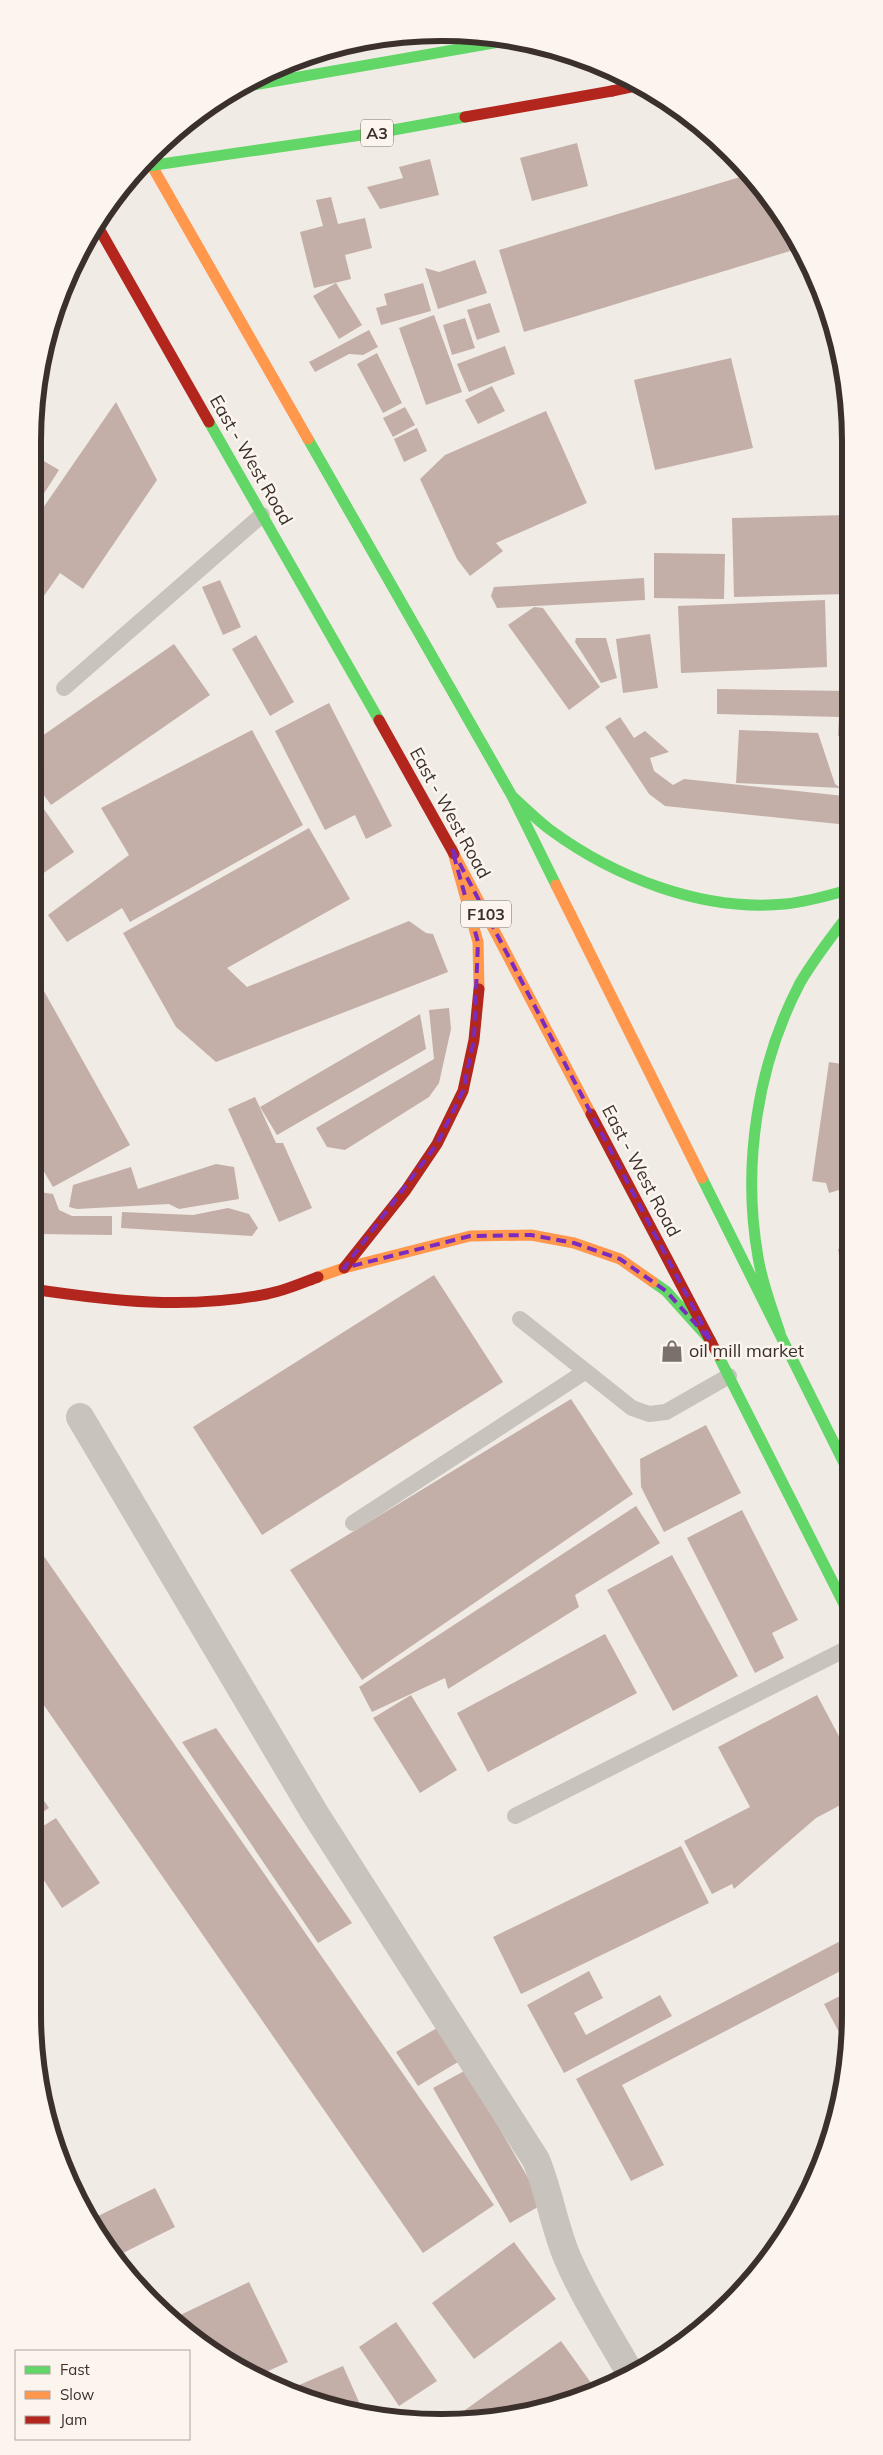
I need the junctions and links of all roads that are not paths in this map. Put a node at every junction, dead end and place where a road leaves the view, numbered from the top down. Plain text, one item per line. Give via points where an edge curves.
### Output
1 (487, 44) edge
2 (264, 83) edge
3 (628, 88) edge
4 (152, 165) edge
5 (152, 165) edge
6 (101, 231) edge
7 (262, 515) junction
8 (64, 688) dead end
9 (512, 796) junction
10 (452, 849) junction
11 (842, 892) edge
12 (842, 923) edge
13 (344, 1268) junction
14 (41, 1290) edge
15 (520, 1318) dead end
16 (780, 1333) junction
17 (711, 1340) junction
18 (586, 1371) junction
19 (729, 1376) junction
20 (80, 1417) dead end
21 (842, 1459) edge
22 (353, 1524) dead end
23 (842, 1600) edge
24 (842, 1651) edge
25 (514, 1816) dead end
26 (627, 2368) edge

1 - 2 main road
3 - 4 main road, A3, bridge via 382,132
5 - 9 main road
6 - 7 main road, East - West Road / F103
7 - 8 lane
7 - 10 main road, East - West Road / F103
9 - 11 main road via 548,829 585,853 681,894 729,903 778,905 820,899
9 - 16 main road
10 - 13 main road via 478,942 479,990 474,1040 463,1091 437,1144 406,1190
10 - 17 main road, East - West Road / F103
12 - 16 main road via 820,952 799,989 777,1038 761,1090 751,1193 756,1248
13 - 14 main road via 269,1294 196,1304 108,1300
13 - 17 main road via 470,1236 531,1236 574,1243 620,1259 666,1291
15 - 18 lane
16 - 21 main road
17 - 19 main road, East - West Road / F103
18 - 19 lane via 632,1408 649,1414 666,1412
18 - 22 lane
19 - 23 main road, East - West Road / F103
20 - 26 street via 314,1812 536,2160 567,2257 584,2294
24 - 25 lane

